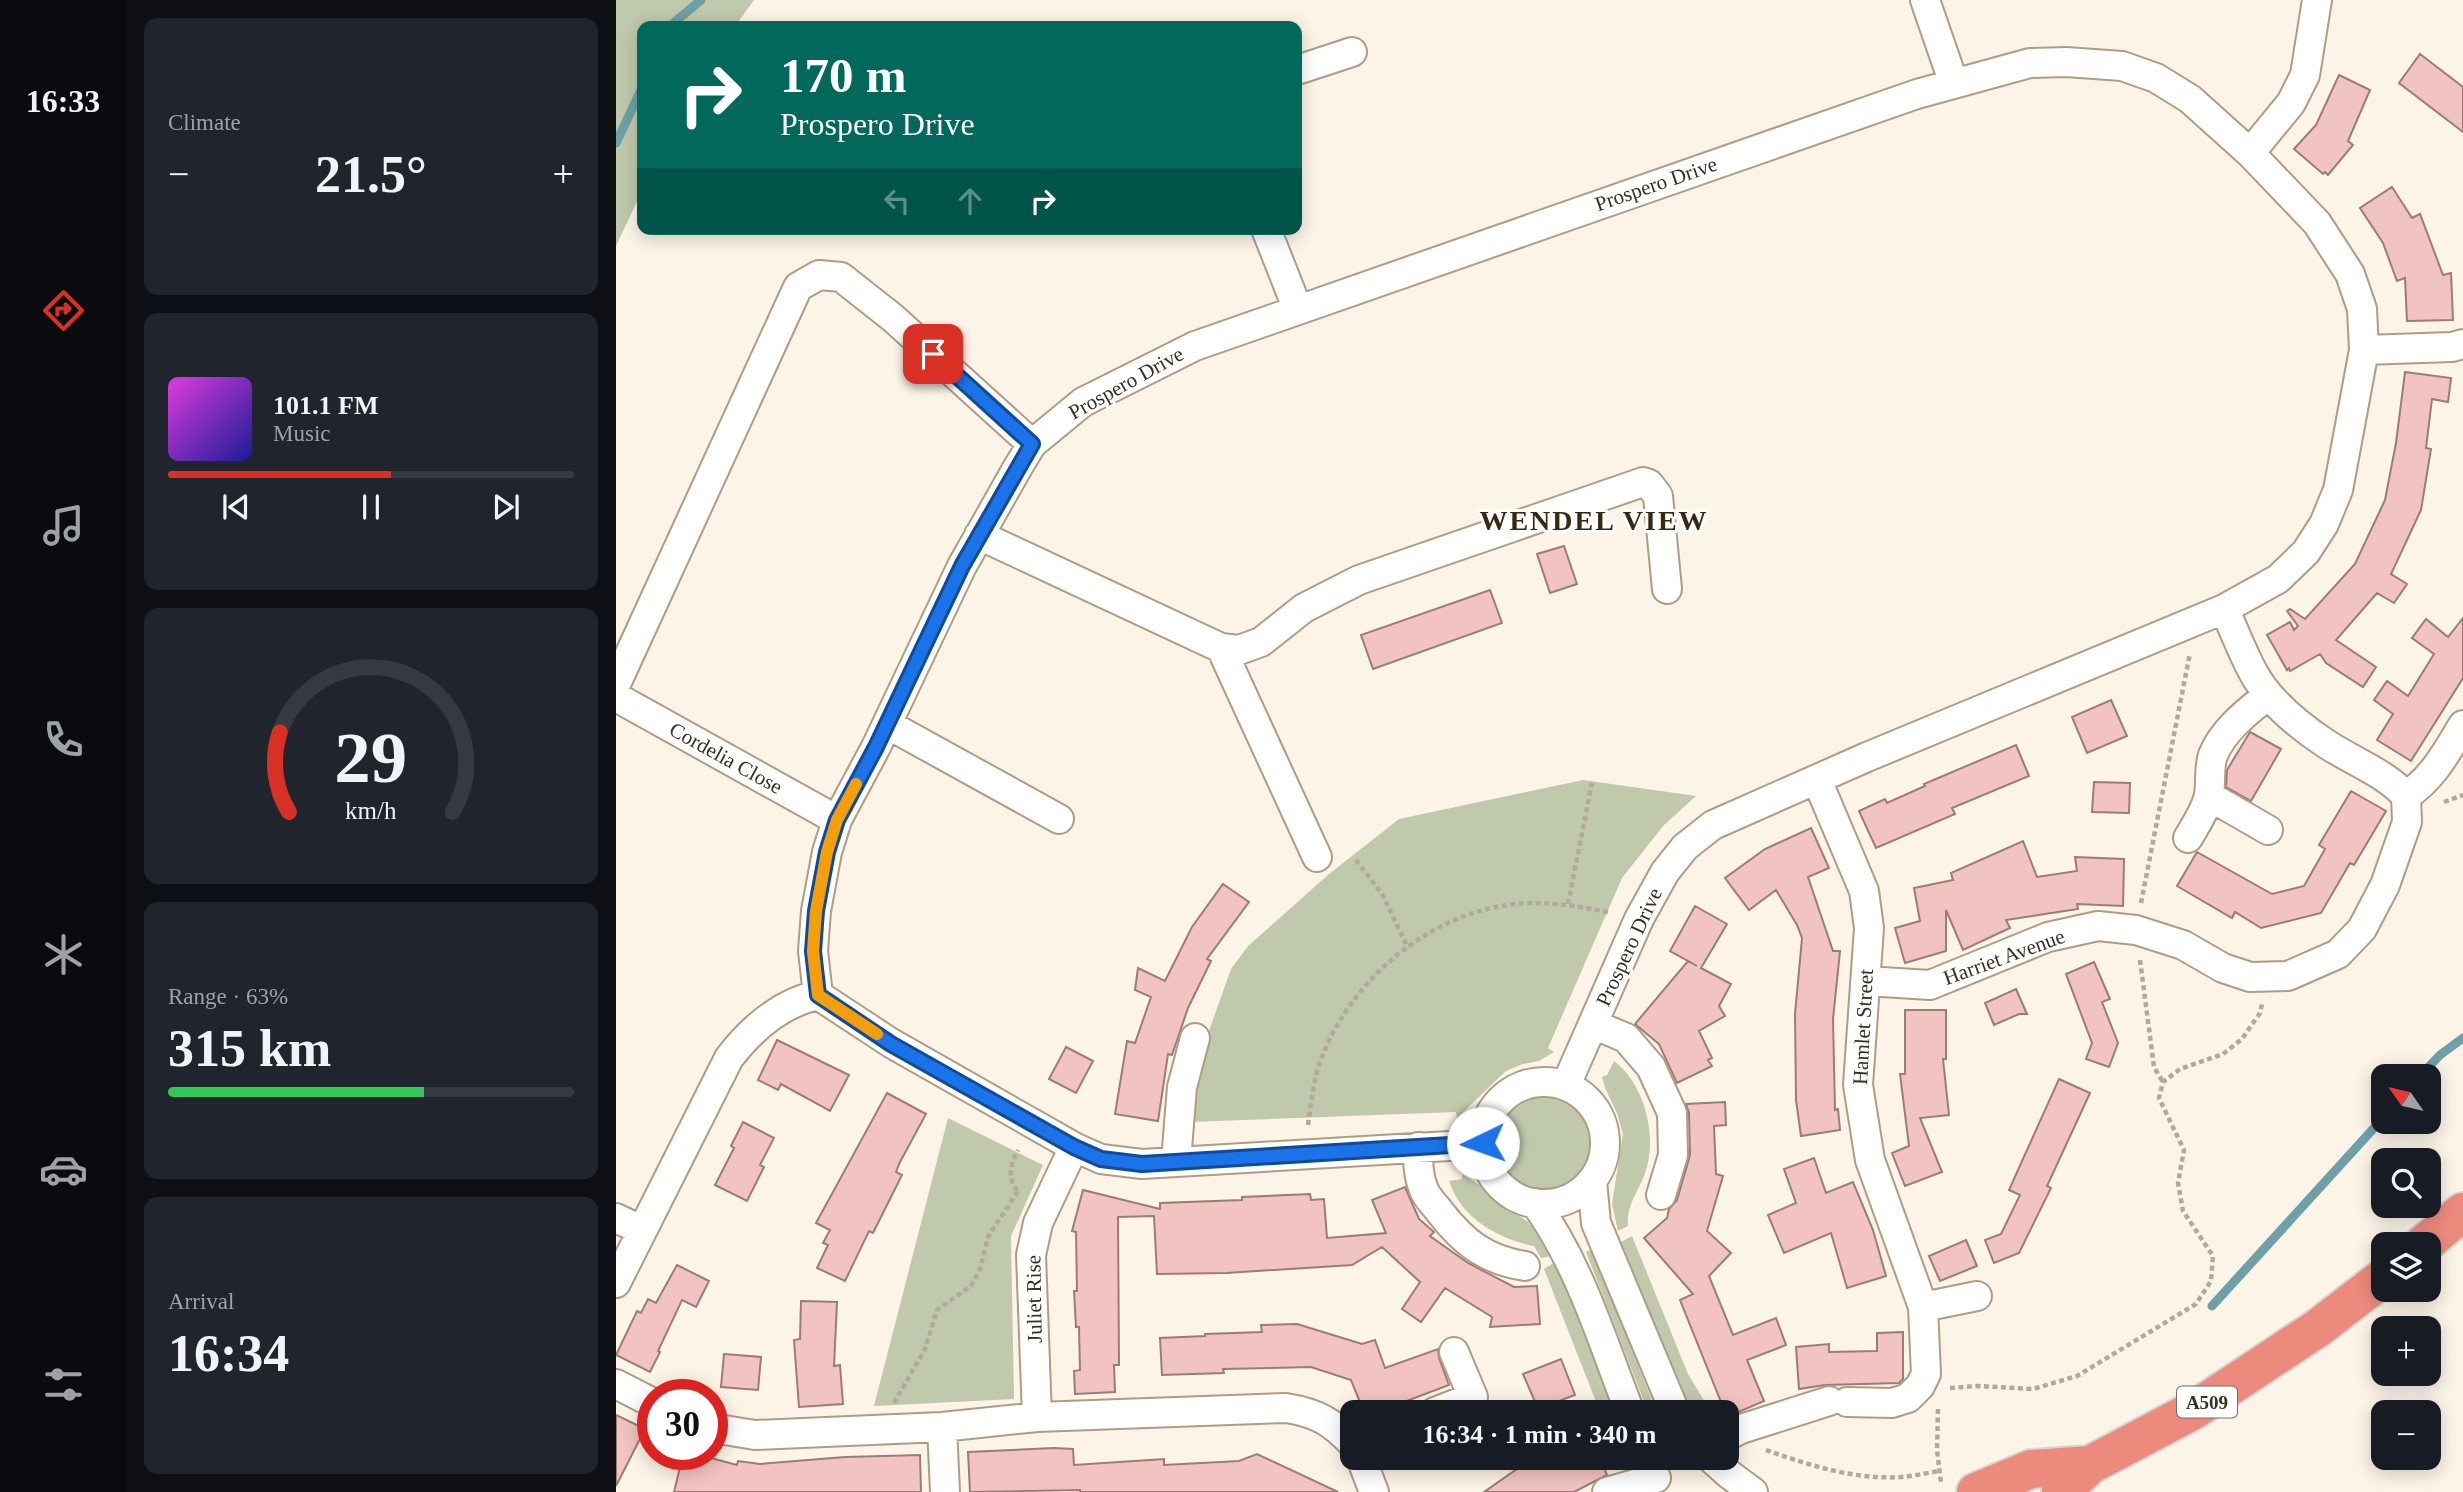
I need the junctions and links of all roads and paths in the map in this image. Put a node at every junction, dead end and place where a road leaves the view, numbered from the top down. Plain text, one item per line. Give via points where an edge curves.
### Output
1 (1925, 0) edge
2 (2317, 0) edge
3 (1352, 51) dead end
4 (1302, 69) edge
5 (1954, 84) junction
6 (2250, 153) junction
7 (1268, 235) edge
8 (1298, 310) junction
9 (2463, 344) edge
10 (2364, 350) junction
11 (1032, 444) junction
12 (979, 535) junction
13 (1667, 589) dead end
14 (2224, 608) junction
15 (1222, 648) junction
16 (2190, 653) dead end
17 (616, 684) edge
18 (2268, 695) junction
19 (616, 697) edge
20 (887, 724) junction
21 (2463, 726) edge
22 (1817, 780) junction
23 (1592, 783) dead end
24 (2463, 795) edge
25 (2209, 796) junction
26 (2406, 796) junction
27 (2438, 804) dead end
28 (1059, 818) dead end
29 (837, 820) junction
30 (2267, 830) dead end
31 (2188, 838) dead end
32 (1317, 857) dead end
33 (1356, 860) dead end
34 (1568, 904) junction
35 (1611, 913) dead end
36 (2136, 930) junction
37 (1408, 948) junction
38 (1866, 981) junction
39 (818, 995) junction
40 (2265, 995) dead end
41 (1593, 1024) junction
42 (1195, 1038) dead end
43 (2163, 1082) junction
44 (1566, 1086) junction
45 (1308, 1125) dead end
46 (1483, 1143) junction
47 (1074, 1147) junction
48 (1418, 1147) junction
49 (1018, 1150) dead end
50 (1175, 1161) junction
51 (1592, 1181) junction
52 (1018, 1191) junction
53 (1661, 1195) dead end
54 (1535, 1203) junction
55 (1047, 1205) junction
56 (2463, 1212) edge
57 (616, 1218) edge
58 (641, 1230) junction
59 (2439, 1232) edge
60 (1525, 1266) dead end
61 (616, 1283) edge
62 (2371, 1287) edge
63 (1977, 1296) dead end
64 (1923, 1307) junction
65 (1454, 1352) dead end
66 (616, 1384) edge
67 (1945, 1389) dead end
68 (637, 1395) edge
69 (1474, 1400) edge
70 (1625, 1400) edge
71 (1670, 1400) edge
72 (1938, 1403) dead end
73 (1037, 1417) junction
74 (942, 1427) junction
75 (889, 1429) junction
76 (728, 1430) edge
77 (1340, 1430) edge
78 (1739, 1432) edge
79 (1739, 1438) edge
80 (2090, 1465) junction
81 (1366, 1470) edge
82 (1724, 1470) edge
83 (1939, 1471) junction
84 (1655, 1476) edge
85 (1958, 1488) edge
86 (945, 1492) edge
87 (1374, 1492) edge
88 (1607, 1492) edge
89 (1753, 1492) edge
90 (2061, 1492) edge

1 - 5 street
2 - 6 street via 2305,75 2291,103
3 - 4 street
5 - 6 street, Prospero Drive via 2030,63 2122,66 2156,78 2190,99
5 - 8 street, Prospero Drive
6 - 10 street, Prospero Drive via 2317,223 2350,274 2362,309
7 - 8 street
8 - 11 street, Prospero Drive via 1195,346 1095,396
9 - 10 street
10 - 14 street, Prospero Drive via 2338,490 2324,524 2306,552 2278,579
11 - 12 street, Prospero Drive
11 - 17 street via 841,277 819,275 798,287
12 - 15 street
12 - 20 street, Prospero Drive
13 - 15 street via 1658,496 1643,482 1359,580 1304,608 1261,642 1239,650
14 - 18 street
14 - 22 street, Prospero Drive
15 - 32 street
16 - 36 path
18 - 25 street via 2226,733 2213,757
18 - 26 street via 2326,744 2395,784
19 - 29 street, Cordelia Close
20 - 28 street
20 - 29 street, Prospero Drive
21 - 26 street via 2434,772
22 - 38 street, Hamlet Street via 1864,891 1869,929
22 - 41 street, Prospero Drive via 1713,825 1685,847 1639,919
23 - 34 path
24 - 27 path
25 - 30 street
25 - 31 street
26 - 36 street, Harriet Avenue via 2407,822 2385,885 2362,929 2337,954 2288,976 2250,977 2223,968 2183,944
29 - 39 street, Prospero Drive via 816,911 813,951
33 - 37 path via 1382,894
34 - 35 path
34 - 37 path via 1528,903 1490,909 1435,930
36 - 38 street, Harriet Avenue via 2098,926 2048,937 1930,985
36 - 43 path via 2154,1067
37 - 45 path via 1367,983 1336,1028 1320,1061
38 - 64 street, Hamlet Street via 1857,1085 1870,1160
39 - 47 street via 891,1044
39 - 58 street via 800,998 766,1019 729,1058
40 - 43 path via 2260,1013 2242,1039 2223,1054 2180,1069
41 - 44 street, Prospero Drive
41 - 53 street via 1626,1038 1651,1067 1672,1113 1673,1155
42 - 50 street via 1182,1087
43 - 67 path via 2159,1098 2184,1150 2178,1183 2183,1212 2213,1256 2211,1281 2196,1304 2077,1376 2033,1389 1977,1385
44 - 46 street via 1536,1082 1508,1093 1490,1115
44 - 51 street via 1592,1104 1605,1134 1605,1151
46 - 48 street
46 - 54 street via 1484,1158 1498,1183 1521,1200
47 - 50 street via 1101,1159 1142,1164
47 - 55 street, Juliet Rise
48 - 50 street
48 - 60 street via 1424,1192 1451,1227 1480,1253
49 - 52 path via 1009,1171
51 - 54 street via 1576,1195 1556,1203
51 - 71 street via 1596,1223
52 - 55 path
52 - 75 path via 988,1237 971,1286 937,1310 925,1349 891,1408
54 - 70 street via 1569,1257
55 - 73 street, Juliet Rise via 1031,1255
56 - 59 highway
57 - 58 street
58 - 61 street
62 - 80 highway, A509 via 2194,1410
63 - 64 street
64 - 78 street, Hamlet Street via 1924,1380 1908,1398 1892,1403 1838,1401
65 - 69 street
66 - 68 street
72 - 83 path
73 - 74 street
73 - 77 street via 1286,1408 1308,1412
74 - 75 street
74 - 86 street
75 - 76 street via 755,1435
79 - 83 path via 1821,1468 1857,1475 1899,1477
80 - 85 highway, A509 via 2031,1469
80 - 90 highway, A509
81 - 87 street
82 - 89 street
83 - 85 path
84 - 88 street

